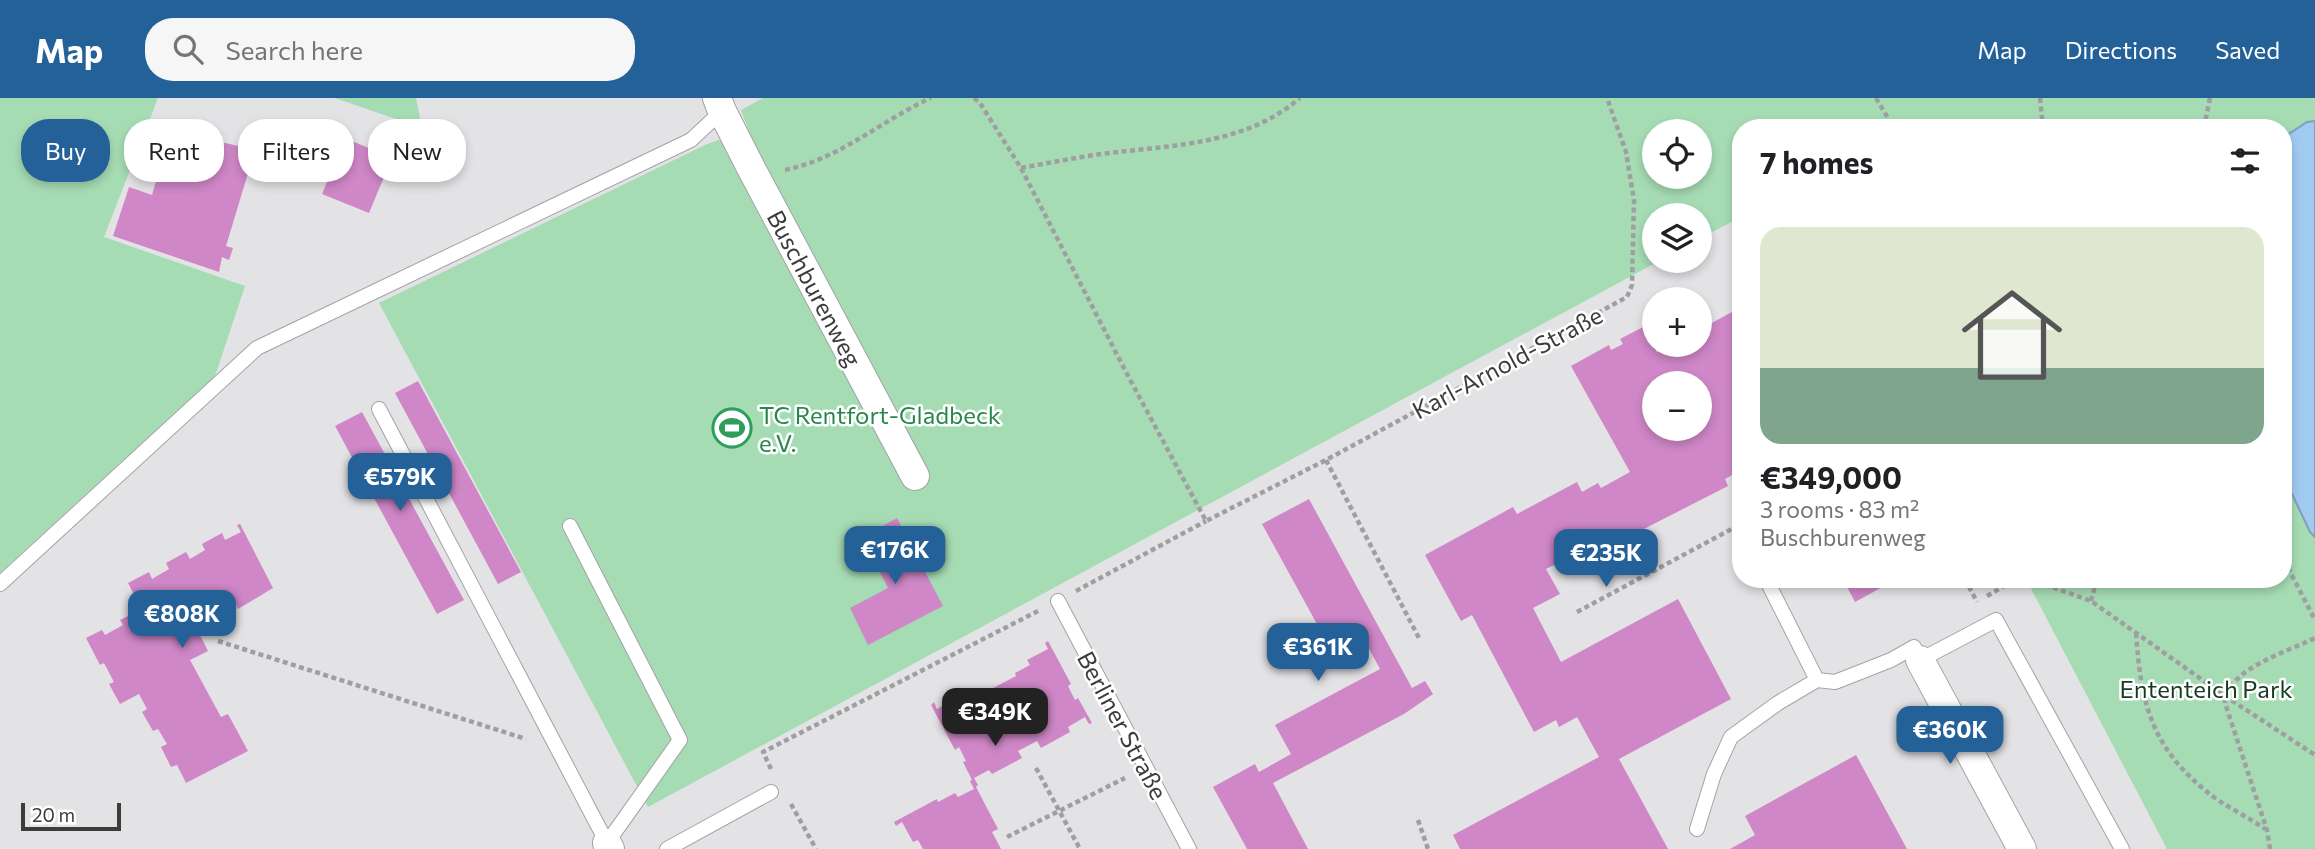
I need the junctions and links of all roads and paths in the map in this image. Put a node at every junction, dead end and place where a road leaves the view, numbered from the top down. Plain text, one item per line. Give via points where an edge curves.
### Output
1 (931, 98) edge
2 (974, 98) edge
3 (1300, 98) edge
4 (1607, 98) edge
5 (1876, 98) edge
6 (2040, 98) edge
7 (2210, 98) edge
8 (720, 105) edge
9 (1889, 119) edge
10 (2042, 119) edge
11 (2206, 119) edge
12 (751, 168) junction
13 (1021, 168) junction
14 (379, 409) dead end
15 (1326, 460) junction
16 (915, 476) dead end
17 (1206, 521) junction
18 (570, 526) dead end
19 (1732, 529) edge
20 (2292, 575) edge
21 (0, 584) edge
22 (1771, 588) edge
23 (1970, 588) edge
24 (2054, 588) edge
25 (2095, 588) edge
26 (1058, 601) junction
27 (2091, 601) junction
28 (1977, 602) dead end
29 (1577, 612) dead end
30 (2315, 620) edge
31 (2136, 632) junction
32 (1419, 638) dead end
33 (2315, 638) edge
34 (218, 641) dead end
35 (1920, 660) junction
36 (1817, 680) junction
37 (2225, 696) junction
38 (557, 749) junction
39 (763, 752) dead end
40 (2315, 755) edge
41 (1036, 768) dead end
42 (1146, 768) junction
43 (771, 792) dead end
44 (1059, 811) junction
45 (1418, 820) dead end
46 (1697, 829) dead end
47 (2267, 830) junction
48 (1007, 838) dead end
49 (608, 846) edge
50 (667, 849) edge
51 (1080, 849) edge
52 (1189, 849) edge
53 (1428, 849) edge
54 (2022, 849) edge
55 (2122, 849) edge
56 (2270, 849) edge

1 - 12 path via 836,153 801,167 778,172
2 - 13 path
3 - 13 path via 1266,122 1238,133
4 - 15 path, Karl-Arnold-Straße via 1626,152 1634,200 1632,285 1627,297
5 - 9 path
6 - 10 path
7 - 11 path
8 - 12 street, Buschburenweg
8 - 21 lane via 691,140 257,348
12 - 16 street, Buschburenweg
13 - 17 path
14 - 38 lane
15 - 17 path, Karl-Arnold-Straße
15 - 32 path
17 - 26 path, Karl-Arnold-Straße
18 - 49 lane via 680,740
19 - 29 path
20 - 30 path
22 - 36 lane
23 - 28 path
24 - 27 path
25 - 27 path
26 - 39 path, Karl-Arnold-Straße
26 - 42 lane, Berliner Straße
27 - 31 path
31 - 37 path
31 - 47 path via 2147,712 2167,751 2207,792
33 - 37 path via 2241,673
34 - 38 path
35 - 36 lane via 1914,647 1835,682
35 - 54 street
35 - 55 lane via 1996,620
36 - 46 lane via 1731,737
37 - 40 path
37 - 47 path
38 - 49 lane
41 - 44 path
42 - 44 path
42 - 52 lane, Berliner Straße
43 - 50 lane
44 - 48 path
44 - 51 path
45 - 53 path
47 - 56 path

